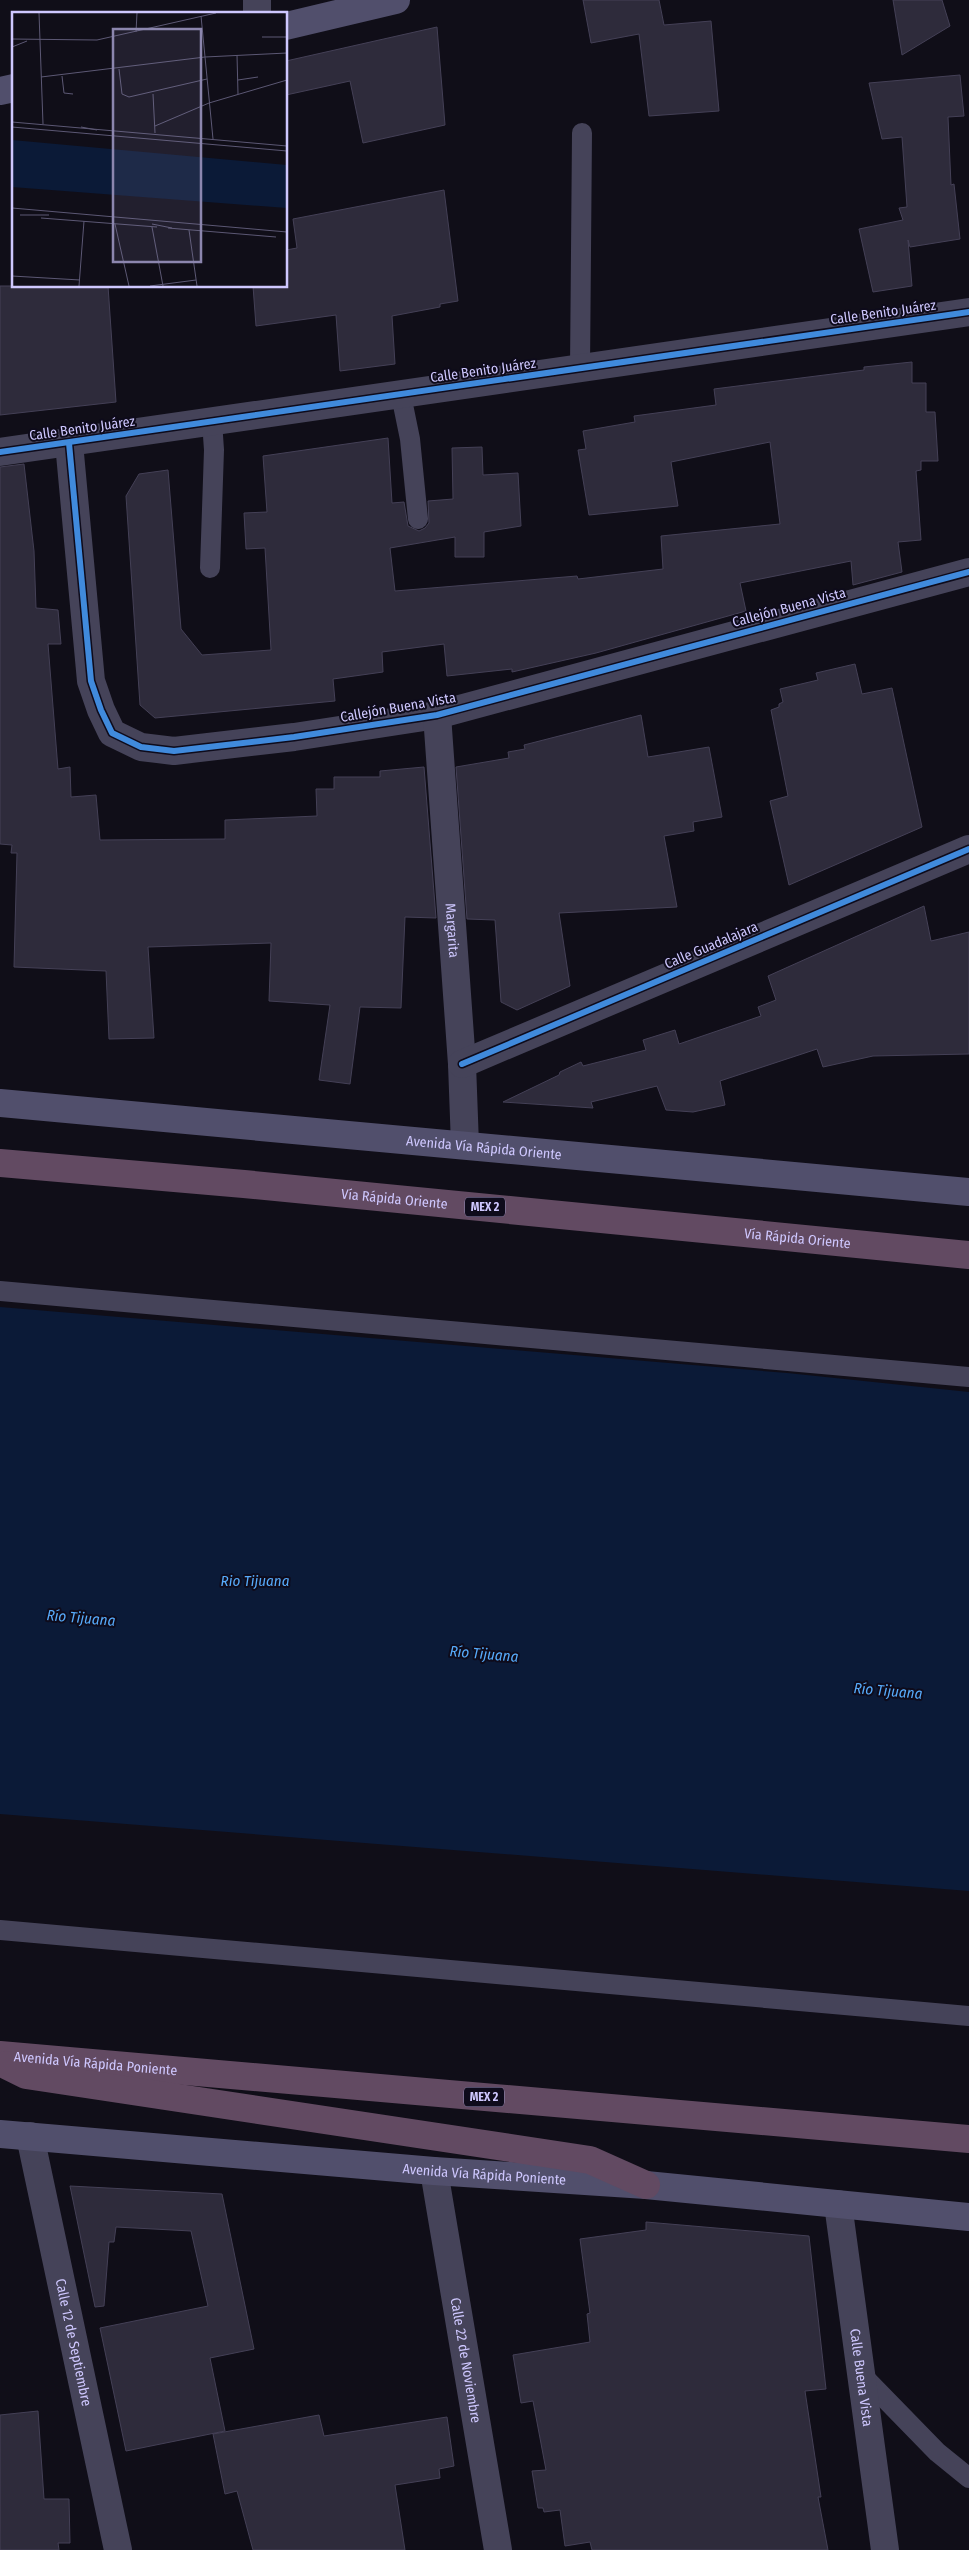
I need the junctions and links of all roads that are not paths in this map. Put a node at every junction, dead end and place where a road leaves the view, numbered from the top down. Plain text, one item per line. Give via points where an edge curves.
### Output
1 (396, 0) edge
2 (288, 26) edge
3 (582, 134) dead end
4 (969, 312) edge
5 (580, 368) junction
6 (401, 395) junction
7 (212, 421) junction
8 (69, 443) junction
9 (0, 452) edge
10 (418, 520) dead end
11 (210, 568) dead end
12 (969, 572) edge
13 (437, 715) junction
14 (969, 849) edge
15 (462, 1064) junction
16 (0, 1103) edge
17 (0, 1145) edge
18 (465, 1145) junction
19 (0, 1163) edge
20 (244, 1184) junction
21 (969, 1192) edge
22 (969, 1254) edge
23 (0, 1291) edge
24 (969, 1377) edge
25 (0, 1930) edge
26 (969, 2016) edge
27 (0, 2055) edge
28 (0, 2062) edge
29 (0, 2134) edge
30 (30, 2136) junction
31 (969, 2139) edge
32 (434, 2171) junction
33 (646, 2185) junction
34 (838, 2204) junction
35 (969, 2217) edge
36 (861, 2374) junction
37 (969, 2478) edge
38 (118, 2550) edge
39 (498, 2550) edge
40 (885, 2550) edge

1 - 2 main road
3 - 5 lane
4 - 5 street, Calle Benito Juárez
5 - 6 street, Calle Benito Juárez
6 - 7 street, Calle Benito Juárez
6 - 10 lane via 410,439
7 - 8 street, Calle Benito Juárez
7 - 11 lane
8 - 9 street, Calle Benito Juárez
8 - 13 street, Callejón Buena Vista via 91,681 112,733 141,746 174,751
12 - 13 street, Callejón Buena Vista
13 - 15 street, Margarita
14 - 15 street, Calle Guadalajara
15 - 18 street, Margarita
16 - 18 main road, Avenida Vía Rápida Oriente
17 - 20 highway
18 - 21 main road, Avenida Vía Rápida Oriente
19 - 20 highway, Vía Rápida Oriente / MEX 2
20 - 22 highway, Vía Rápida Oriente / MEX 2
23 - 24 lane
25 - 26 lane
27 - 31 highway, Avenida Vía Rápida Poniente / MEX 2
28 - 33 highway via 26,2076 590,2160
29 - 30 main road, Avenida Vía Rápida Poniente
30 - 32 main road, Avenida Vía Rápida Poniente
30 - 38 street, Calle 12 de Septiembre
32 - 33 main road, Avenida Vía Rápida Poniente
32 - 39 street, Calle 22 de Noviembre
33 - 34 main road, Avenida Vía Rápida Poniente
34 - 35 main road, Avenida Vía Rápida Poniente
34 - 36 street, Calle Buena Vista
36 - 37 lane via 937,2452
36 - 40 street, Calle Buena Vista

